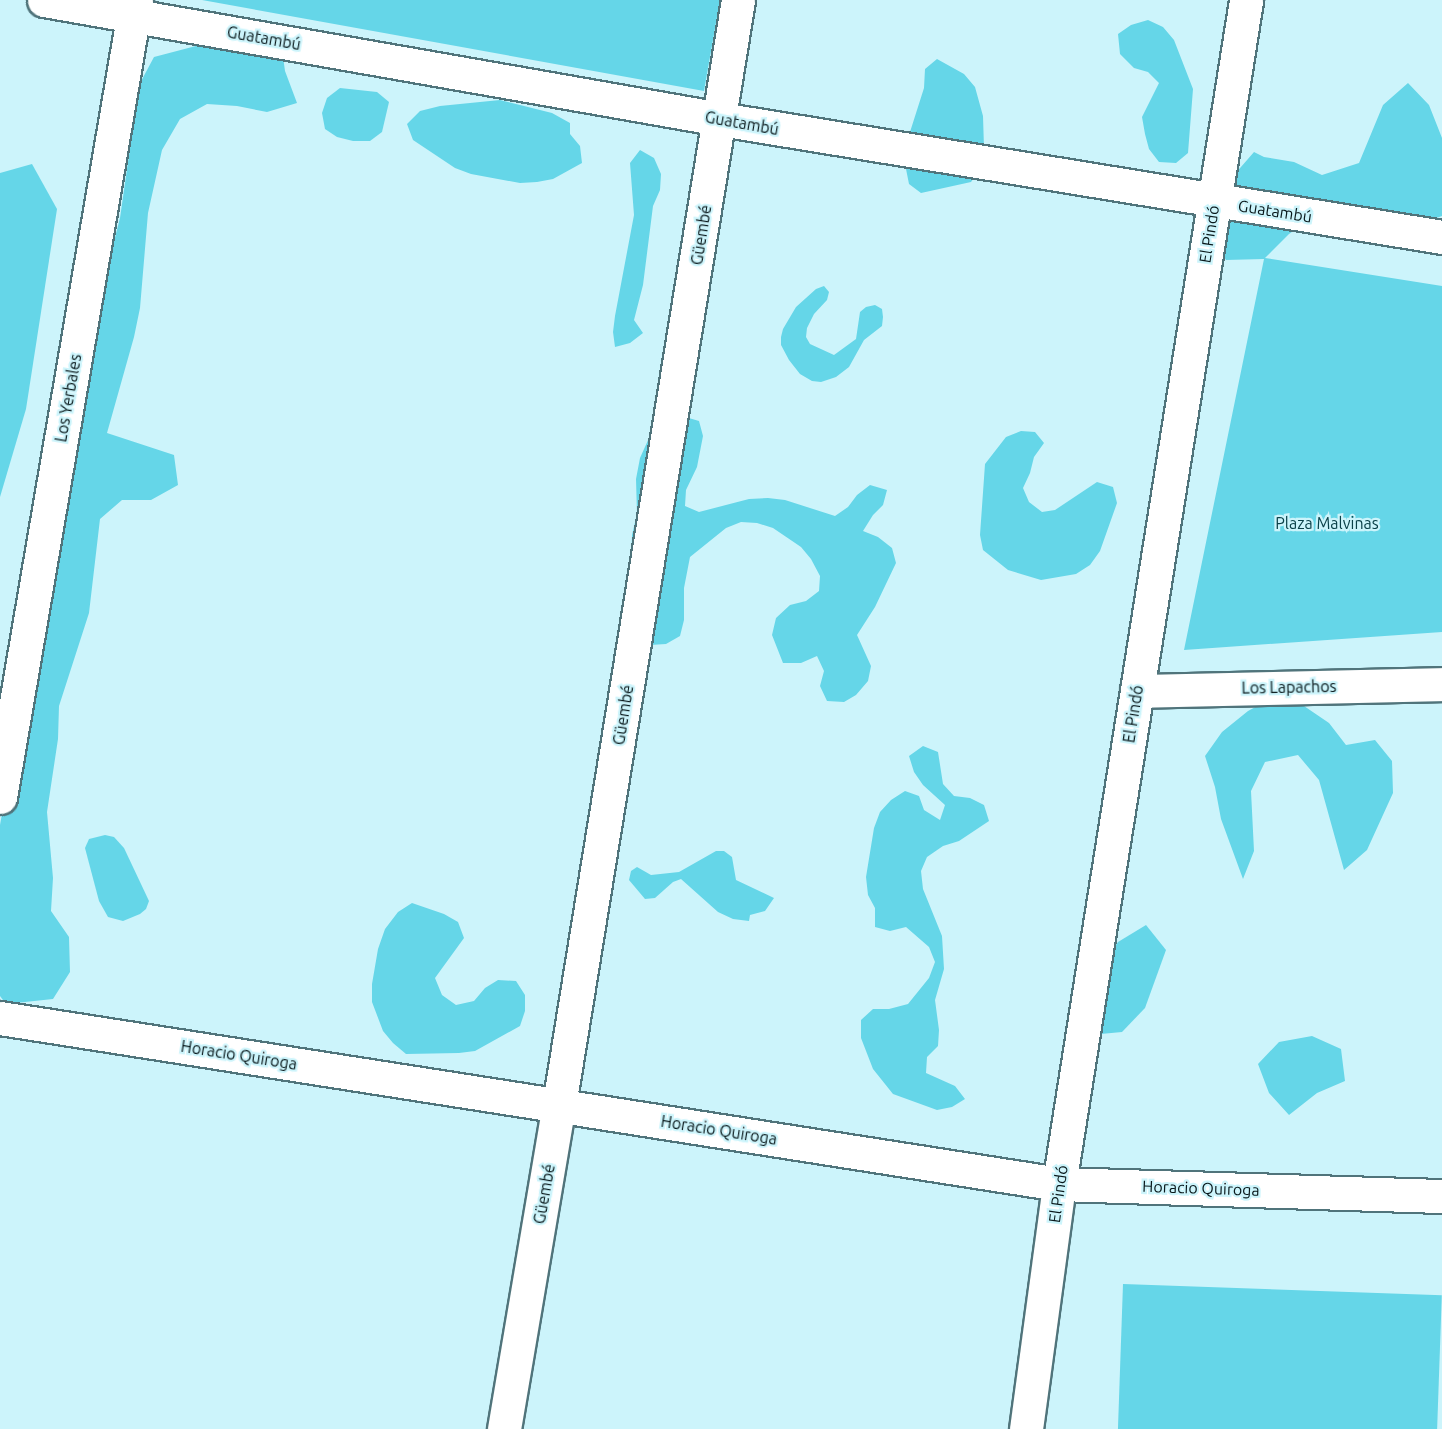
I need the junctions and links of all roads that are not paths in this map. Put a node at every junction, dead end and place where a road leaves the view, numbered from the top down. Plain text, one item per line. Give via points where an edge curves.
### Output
1 (44, 0) edge
2 (738, 0) edge
3 (1246, 0) edge
4 (135, 7) edge
5 (720, 119) junction
6 (1214, 201) junction
7 (1442, 237) edge
8 (1442, 684) edge
9 (1137, 691) junction
10 (0, 796) edge
11 (0, 1018) edge
12 (559, 1105) junction
13 (1059, 1184) junction
14 (1442, 1196) edge
15 (504, 1429) edge
16 (1026, 1429) edge

1 - 4 street, Guatambú
2 - 5 street, Güembé
3 - 6 street, El Pindó
4 - 5 street, Guatambú
4 - 10 street, Los Yerbales
5 - 6 street, Guatambú
5 - 12 street, Güembé
6 - 7 street, Guatambú
6 - 9 street, El Pindó
8 - 9 street, Los Lapachos
9 - 13 street, El Pindó
11 - 12 street, Horacio Quiroga
12 - 13 street, Horacio Quiroga
12 - 15 street, Güembé
13 - 14 street, Horacio Quiroga
13 - 16 street, El Pindó

